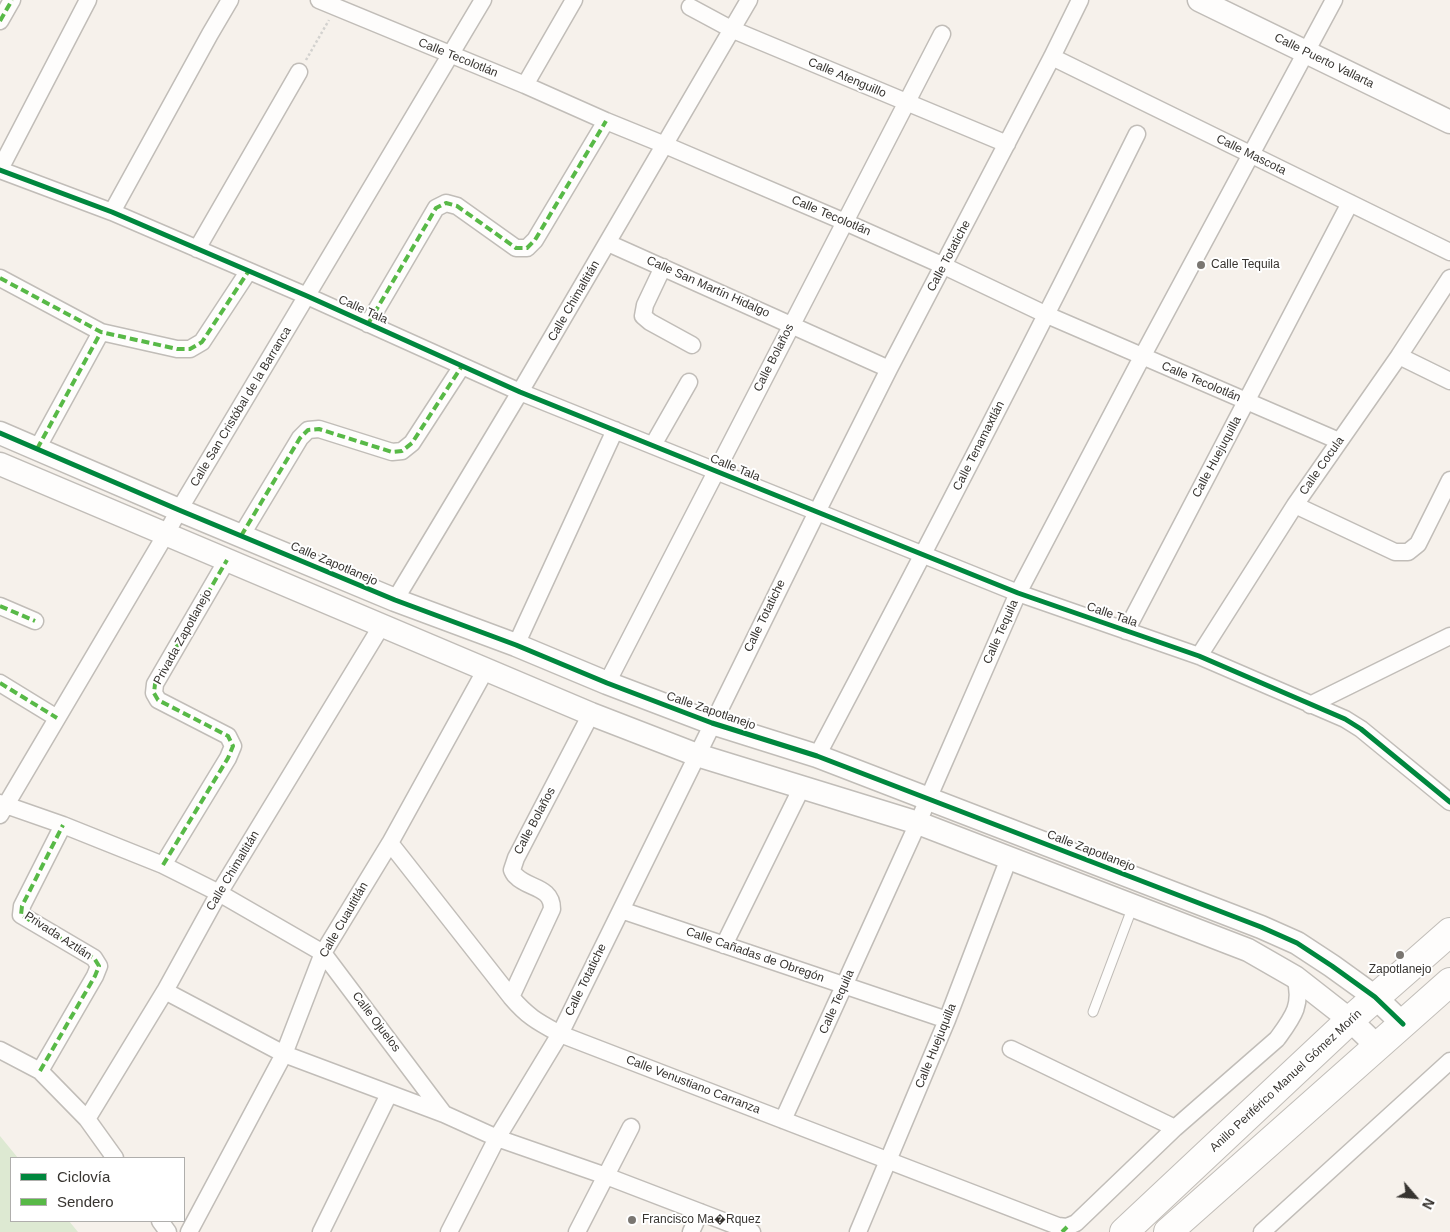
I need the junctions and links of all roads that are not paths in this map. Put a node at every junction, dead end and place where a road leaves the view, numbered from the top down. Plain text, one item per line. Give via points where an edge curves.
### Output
1 (12, 0) edge
2 (88, 0) edge
3 (230, 0) edge
4 (319, 0) edge
5 (483, 0) edge
6 (574, 0) edge
7 (749, 0) edge
8 (1080, 0) edge
9 (1199, 0) edge
10 (1334, 0) edge
11 (338, 4) edge
12 (690, 7) dead end
13 (0, 21) edge
14 (732, 29) junction
15 (942, 34) dead end
16 (1306, 52) junction
17 (450, 55) junction
18 (1052, 58) junction
19 (298, 72) road end
20 (525, 85) junction
21 (906, 103) junction
22 (606, 121) junction
23 (1450, 122) edge
24 (1137, 134) dead end
25 (1007, 144) junction
26 (665, 145) junction
27 (1251, 155) junction
28 (0, 169) edge
29 (1350, 203) junction
30 (112, 212) junction
31 (845, 222) junction
32 (608, 242) junction
33 (197, 249) junction
34 (1450, 252) edge
35 (944, 266) junction
36 (663, 267) junction
37 (248, 272) junction
38 (0, 278) edge
39 (1450, 278) edge
40 (307, 296) junction
41 (1047, 315) junction
42 (368, 324) junction
43 (791, 324) junction
44 (101, 332) junction
45 (692, 345) dead end
46 (1399, 356) junction
47 (1142, 357) junction
48 (462, 366) junction
49 (889, 369) junction
50 (1450, 381) edge
51 (689, 382) dead end
52 (520, 392) junction
53 (1246, 401) junction
54 (615, 430) junction
55 (0, 433) edge
56 (1340, 441) junction
57 (653, 446) junction
58 (37, 449) junction
59 (0, 464) edge
60 (716, 472) junction
61 (1450, 480) edge
62 (1295, 505) junction
63 (179, 510) junction
64 (817, 512) junction
65 (166, 534) junction
66 (241, 536) junction
67 (924, 555) junction
68 (227, 560) junction
69 (1018, 593) junction
70 (395, 600) junction
71 (0, 606) edge
72 (35, 621) dead end
73 (382, 625) junction
74 (1126, 630) junction
75 (1450, 636) edge
76 (516, 645) junction
77 (1199, 656) junction
78 (486, 669) junction
79 (0, 683) edge
80 (607, 684) junction
81 (1310, 704) junction
82 (592, 714) junction
83 (57, 718) junction
84 (712, 723) junction
85 (697, 755) junction
86 (817, 756) junction
87 (802, 786) junction
88 (1448, 797) edge
89 (928, 799) junction
90 (2, 808) edge
91 (918, 823) junction
92 (63, 825) junction
93 (390, 843) junction
94 (1009, 858) junction
95 (163, 865) junction
96 (219, 893) junction
97 (1133, 906) junction
98 (621, 910) junction
99 (1450, 932) edge
100 (724, 945) junction
101 (323, 953) junction
102 (1295, 977) junction
103 (1450, 982) edge
104 (844, 986) junction
105 (164, 991) junction
106 (511, 997) junction
107 (1375, 997) junction
108 (1092, 1012) dead end
109 (947, 1020) junction
110 (1350, 1020) junction
111 (1404, 1024) junction
112 (560, 1034) junction
113 (1378, 1047) junction
114 (1011, 1049) dead end
115 (0, 1050) edge
116 (284, 1054) junction
117 (1450, 1061) edge
118 (40, 1071) junction
119 (389, 1094) junction
120 (444, 1114) junction
121 (87, 1119) junction
122 (783, 1120) junction
123 (631, 1127) dead end
124 (1175, 1128) junction
125 (497, 1138) junction
126 (114, 1157) edge
127 (888, 1160) junction
128 (606, 1176) junction
129 (700, 1212) junction
130 (189, 1232) edge
131 (321, 1232) edge
132 (449, 1232) edge
133 (577, 1232) edge
134 (691, 1232) edge
135 (752, 1232) edge
136 (858, 1232) edge
137 (1124, 1232) edge
138 (1168, 1232) edge
139 (1262, 1232) edge

1 - 13 street
2 - 28 street
3 - 30 street
4 - 11 street, Calle Tecolotlán
5 - 17 street, Calle San Cristóbal de la Barranca
6 - 20 street
7 - 14 street, Calle Chimaltitán
8 - 18 street, Calle Totatiche
9 - 16 street, Calle Puerto Vallarta
10 - 16 street, Calle Tequila
11 - 17 street, Calle Tecolotlán
12 - 14 street, Calle Atenguillo
14 - 21 street, Calle Atenguillo
14 - 26 street, Calle Chimaltitán
15 - 21 street, Calle Bolaños
16 - 23 street, Calle Puerto Vallarta
16 - 27 street, Calle Tequila
17 - 20 street, Calle Tecolotlán
17 - 40 street, Calle San Cristóbal de la Barranca
18 - 25 street, Calle Totatiche
18 - 27 street, Calle Mascota
19 - 33 street
20 - 22 street, Calle Tecolotlán
21 - 25 street, Calle Atenguillo
21 - 31 street, Calle Bolaños
22 - 26 street, Calle Tecolotlán
22 - 42 street via 535,240 527,248 516,248 457,206 446,203 436,208
24 - 41 street, Calle Tenamaxtlán
25 - 35 street, Calle Totatiche
26 - 31 street, Calle Tecolotlán
26 - 32 street, Calle Chimaltitán
27 - 29 street, Calle Mascota
27 - 47 street, Calle Tequila
28 - 30 street, Calle Tala
29 - 34 street, Calle Mascota
29 - 53 street, Calle Huejuquilla
30 - 33 street, Calle Tala
31 - 35 street, Calle Tecolotlán
31 - 43 street, Calle Bolaños
32 - 36 street, Calle San Martín Hidalgo
32 - 52 street, Calle Chimaltitán
33 - 37 street, Calle Tala
35 - 41 street, Calle Tecolotlán
35 - 49 street, Calle Totatiche
36 - 43 street, Calle San Martín Hidalgo
36 - 45 street via 643,316
37 - 40 street, Calle Tala
37 - 44 street via 202,342 190,349
38 - 44 street
39 - 46 street, Calle Cocula
40 - 42 street, Calle Tala
40 - 63 street, Calle San Cristóbal de la Barranca
41 - 47 street, Calle Tecolotlán
41 - 67 street, Calle Tenamaxtlán
42 - 48 street, Calle Tala
43 - 49 street, Calle San Martín Hidalgo
43 - 60 street, Calle Bolaños
44 - 58 street
46 - 50 street
46 - 56 street, Calle Cocula
47 - 53 street, Calle Tecolotlán
47 - 69 street, Calle Tequila
48 - 52 street, Calle Tala
48 - 66 street via 412,443 402,451 392,452 319,429 308,430
49 - 64 street, Calle Totatiche
51 - 57 street
52 - 54 street, Calle Tala
52 - 70 street, Calle Chimaltitán
53 - 56 street, Calle Tecolotlán
53 - 74 street, Calle Huejuquilla
54 - 57 street, Calle Tala
54 - 76 street
55 - 58 street, Calle Zapotlanejo
56 - 62 street, Calle Cocula
57 - 60 street, Calle Tala
58 - 63 street, Calle Zapotlanejo
59 - 65 street
60 - 64 street, Calle Tala
60 - 80 street, Calle Bolaños
61 - 62 street via 1418,544 1408,552 1394,552
62 - 77 street, Calle Cocula
63 - 65 street, Calle San Cristóbal de la Barranca
63 - 66 street, Calle Zapotlanejo
64 - 67 street, Calle Tala
64 - 84 street, Calle Totatiche
65 - 68 street
65 - 83 street, Calle San Cristóbal de la Barranca
66 - 70 street, Calle Zapotlanejo
67 - 69 street, Calle Tala
67 - 86 street, Calle Tenamaxtlán
68 - 73 street
68 - 95 street, Privada Zapotlanejo via 155,684 154,693 158,700 228,736 233,746
69 - 74 street, Calle Tala
69 - 89 street, Calle Tequila
70 - 76 street, Calle Zapotlanejo
71 - 72 street
73 - 78 street
73 - 96 street, Calle Chimaltitán
74 - 77 street, Calle Tala
75 - 81 street
76 - 80 street, Calle Zapotlanejo
77 - 81 street, Calle Tala
78 - 82 street
78 - 93 street, Calle Cuautitlán
79 - 83 street
80 - 84 street, Calle Zapotlanejo
81 - 88 street, Calle Tala via 1362,730
82 - 85 street
82 - 106 street, Calle Bolaños via 512,870 516,877 546,894 552,902 552,909
83 - 90 street, Calle San Cristóbal de la Barranca
84 - 85 street, Calle Totatiche
84 - 86 street, Calle Zapotlanejo
85 - 87 street
85 - 98 street, Calle Totatiche
86 - 89 street, Calle Zapotlanejo
87 - 91 street
87 - 100 street
89 - 91 street, Calle Tequila
89 - 107 street, Calle Zapotlanejo via 1261,927 1297,943
90 - 92 street, Calle Ojuelos
91 - 94 street
91 - 104 street, Calle Tequila
92 - 95 street, Calle Ojuelos
92 - 118 street, Privada Aztlán via 22,906 21,915 94,958 99,966
93 - 101 street, Calle Cuautitlán
93 - 106 street, Calle Venustiano Carranza
94 - 97 street
94 - 109 street, Calle Huejuquilla
95 - 96 street, Calle Ojuelos
96 - 101 street, Calle Ojuelos
96 - 105 street, Calle Chimaltitán
97 - 102 street via 1248,950
97 - 108 lane
98 - 100 street, Calle Cañadas de Obregón
98 - 112 street, Calle Totatiche
99 - 107 highway, Anillo Periférico Manuel Gómez Morín
100 - 104 street, Calle Cañadas de Obregón
101 - 116 street, Calle Cuautitlán
101 - 120 street, Calle Ojuelos
102 - 110 street
102 - 124 street via 1299,991 1297,1005 1277,1040
103 - 111 highway
104 - 109 street, Calle Cañadas de Obregón
104 - 122 street, Calle Tequila
105 - 116 street
105 - 121 street, Calle Chimaltitán
106 - 112 street, Calle Venustiano Carranza via 532,1019
107 - 110 highway, Anillo Periférico Manuel Gómez Morín
107 - 111 street, Calle Zapotlanejo
109 - 127 street, Calle Huejuquilla
110 - 113 street
110 - 137 highway, Anillo Periférico Manuel Gómez Morín
111 - 113 highway
112 - 122 street, Calle Venustiano Carranza
112 - 125 street, Calle Totatiche
113 - 138 highway
114 - 124 street
115 - 118 street
116 - 119 street
116 - 130 street, Calle Cuautitlán
117 - 139 street
118 - 121 street
119 - 120 street
119 - 131 street
120 - 125 street, Calle Ojuelos
121 - 126 street
122 - 127 street, Calle Venustiano Carranza
123 - 128 street
124 - 127 street, Calle Venustiano Carranza via 1068,1227 1058,1226
125 - 128 street, Calle Ojuelos
125 - 132 street, Calle Totatiche
127 - 136 street, Calle Huejuquilla
128 - 129 street, Calle Ojuelos
128 - 133 street
129 - 134 street
129 - 135 street, Calle Ojuelos

